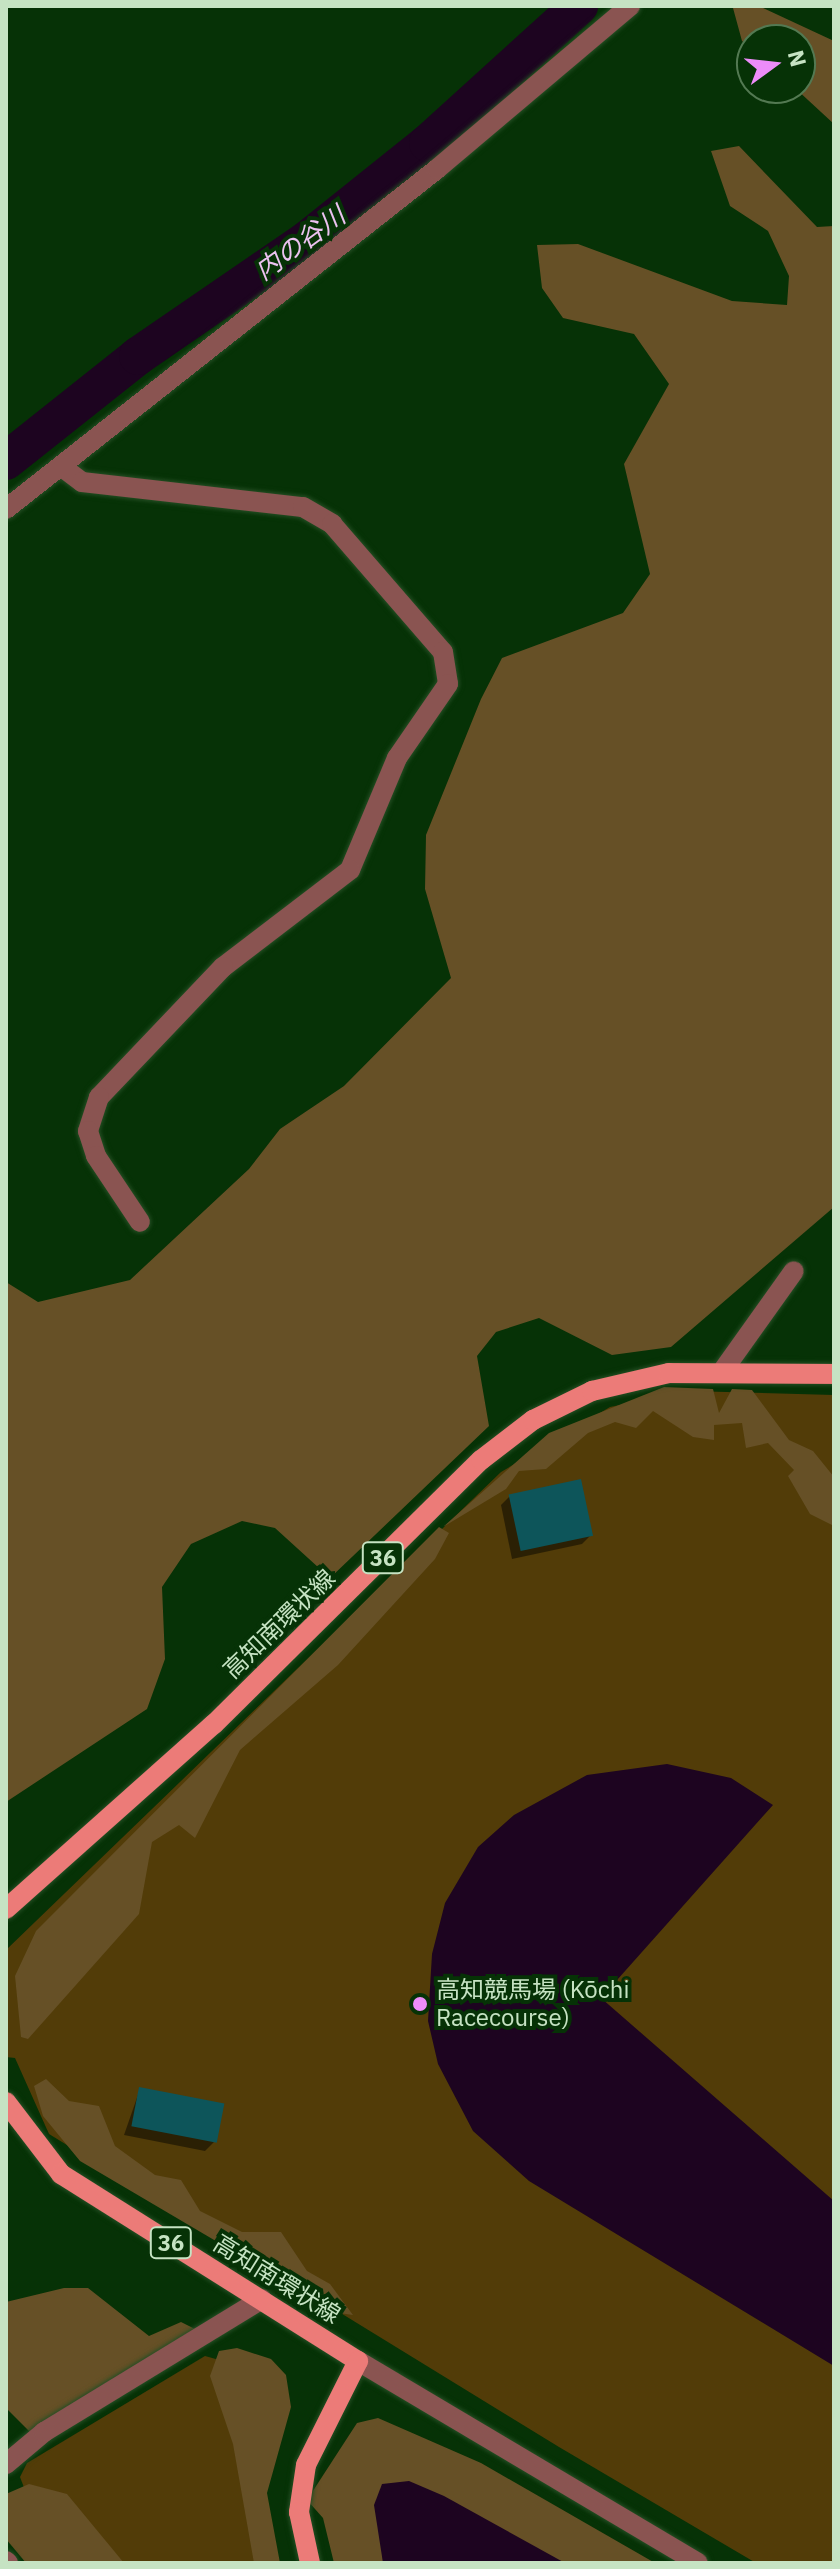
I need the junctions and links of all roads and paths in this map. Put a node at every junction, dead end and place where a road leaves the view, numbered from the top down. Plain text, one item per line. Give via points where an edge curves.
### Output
1 (630, 6) edge
2 (62, 467) junction
3 (6, 509) edge
4 (140, 1222) dead end
5 (794, 1271) dead end
6 (724, 1369) junction
7 (834, 1374) edge
8 (6, 1909) edge
9 (6, 2102) edge
10 (262, 2299) junction
11 (358, 2361) junction
12 (6, 2464) edge
13 (310, 2563) edge
14 (698, 2563) edge

1 - 2 street
2 - 3 street
2 - 4 street via 82,482 303,507 332,524 443,652 448,684 397,758 350,870 223,967 99,1097 88,1131 96,1156
5 - 6 street
6 - 7 main road, 高知南環状線 / 36
6 - 8 main road, 高知南環状線 / 36 via 592,1391 506,1439 214,1724
9 - 10 main road, 高知南環状線 / 36 via 61,2174
10 - 11 main road, 高知南環状線 / 36
10 - 12 street via 44,2432
11 - 13 main road via 306,2465 299,2512
11 - 14 street

